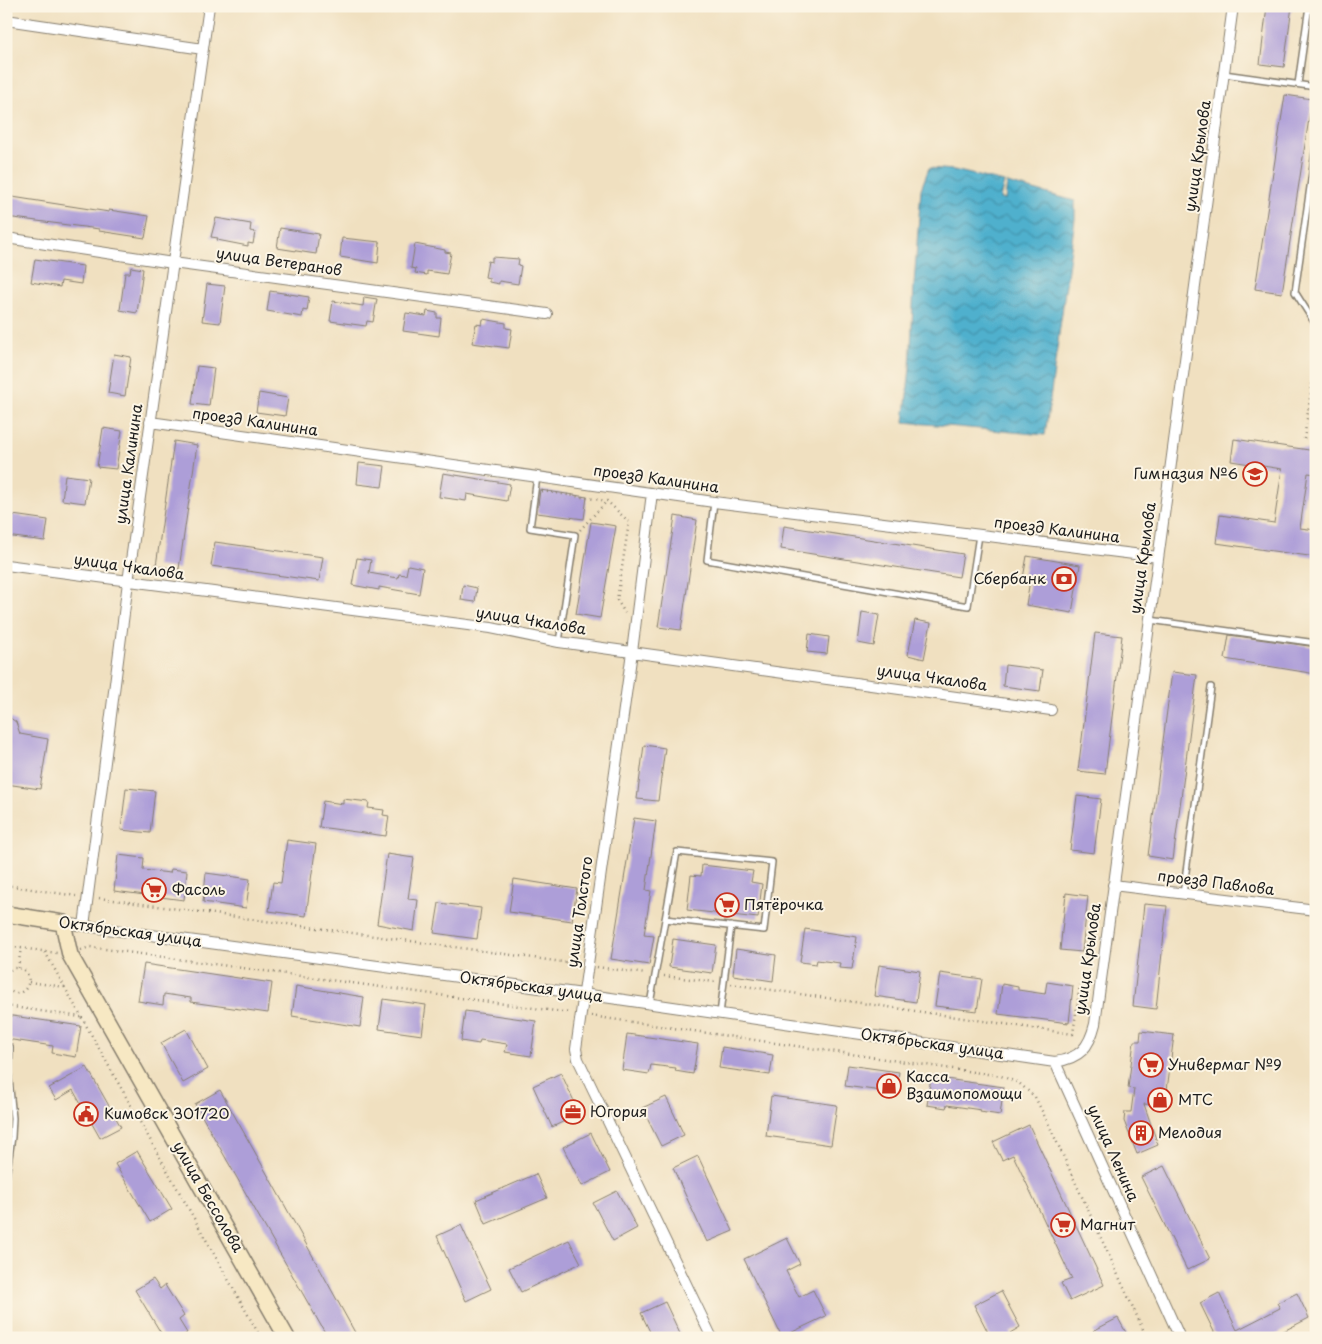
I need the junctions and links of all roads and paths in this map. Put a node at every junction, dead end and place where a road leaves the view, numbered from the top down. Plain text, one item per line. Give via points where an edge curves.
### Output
1 (209, 6) edge
2 (1233, 6) edge
3 (1309, 6) edge
4 (6, 20) edge
5 (203, 50) junction
6 (1224, 74) junction
7 (1298, 84) junction
8 (1316, 87) edge
9 (1316, 145) edge
10 (6, 238) edge
11 (173, 263) junction
12 (547, 314) dead end
13 (1316, 326) edge
14 (1316, 357) edge
15 (150, 422) junction
16 (1304, 439) dead end
17 (537, 477) junction
18 (535, 490) junction
19 (652, 493) junction
20 (607, 501) junction
21 (714, 502) junction
22 (576, 535) junction
23 (979, 536) junction
24 (1158, 557) junction
25 (6, 565) edge
26 (128, 582) junction
27 (1150, 620) junction
28 (634, 629) junction
29 (559, 642) junction
30 (1316, 643) edge
31 (632, 652) junction
32 (1211, 687) dead end
33 (1051, 710) dead end
34 (6, 885) edge
35 (1114, 886) junction
36 (1183, 894) junction
37 (88, 897) junction
38 (1316, 910) edge
39 (6, 914) edge
40 (665, 919) junction
41 (63, 923) junction
42 (84, 926) junction
43 (731, 926) junction
44 (6, 946) edge
45 (21, 948) junction
46 (45, 952) junction
47 (70, 955) junction
48 (587, 966) junction
49 (18, 968) junction
50 (6, 972) edge
51 (655, 975) junction
52 (29, 982) junction
53 (724, 983) junction
54 (1080, 985) dead end
55 (65, 987) junction
56 (6, 988) edge
57 (583, 994) junction
58 (650, 1004) junction
59 (6, 1006) edge
60 (580, 1014) junction
61 (720, 1014) junction
62 (82, 1017) junction
63 (10, 1047) dead end
64 (1055, 1062) junction
65 (8, 1097) edge
66 (6, 1178) edge
67 (261, 1338) edge
68 (287, 1338) edge
69 (712, 1338) edge
70 (1147, 1338) edge
71 (1180, 1338) edge

1 - 5 street, улица Калинина
2 - 6 street, улица Крылова
3 - 7 lane
4 - 5 street
5 - 11 street, улица Калинина
6 - 7 lane
6 - 24 street, улица Крылова
7 - 8 lane
9 - 13 lane via 1295,292
10 - 11 street, улица Ветеранов
11 - 12 street, улица Ветеранов
11 - 15 street, улица Калинина
14 - 16 path
15 - 17 street, проезд Калинина
15 - 26 street, улица Калинина
17 - 18 lane
17 - 19 street, проезд Калинина
18 - 20 path
18 - 22 lane via 530,528
19 - 21 street, проезд Калинина
19 - 28 street, улица Толстого
20 - 22 path
20 - 28 path via 629,522 618,600
21 - 23 street, проезд Калинина
21 - 23 lane via 707,560 968,606
22 - 29 lane
23 - 24 street, проезд Калинина
24 - 27 street, улица Крылова
25 - 26 street, улица Чкалова
26 - 29 street, улица Чкалова via 491,628
26 - 37 street, улица Калинина
27 - 30 lane
27 - 35 street, улица Крылова
28 - 31 street, улица Толстого
29 - 31 street, улица Чкалова
31 - 33 street, улица Чкалова
31 - 48 street, улица Толстого
32 - 36 lane
34 - 37 path
35 - 36 street, проезд Павлова
35 - 64 street, улица Крылова via 1092,1034 1076,1057
36 - 38 street, проезд Павлова
37 - 42 street, улица Калинина
37 - 48 path
39 - 41 main road, Октябрьская улица
40 - 43 lane
40 - 43 lane via 677,852 772,862 764,930
40 - 51 lane
41 - 42 street, Октябрьская улица
41 - 47 main road, улица Бессолова
42 - 57 street, Октябрьская улица
43 - 53 lane
44 - 45 path
45 - 46 path
45 - 49 path
46 - 47 path
46 - 55 path
47 - 60 path via 90,947
47 - 68 main road, улица Бессолова
48 - 51 path
48 - 57 street, улица Толстого
49 - 50 path
49 - 52 path via 27,973
51 - 53 path
51 - 58 lane
52 - 55 path
52 - 56 path via 28,987 19,993
53 - 54 path via 1073,1034
53 - 61 lane
55 - 62 path
57 - 58 street, Октябрьская улица
57 - 60 street, улица Толстого
58 - 61 street, Октябрьская улица
59 - 62 path
60 - 69 street, улица Толстого via 576,1042 578,1059
60 - 70 path via 1000,1076 1019,1083 1035,1097
61 - 64 street, Октябрьская улица
62 - 67 path
63 - 65 lane
64 - 71 street, улица Ленина
65 - 66 lane via 13,1118

